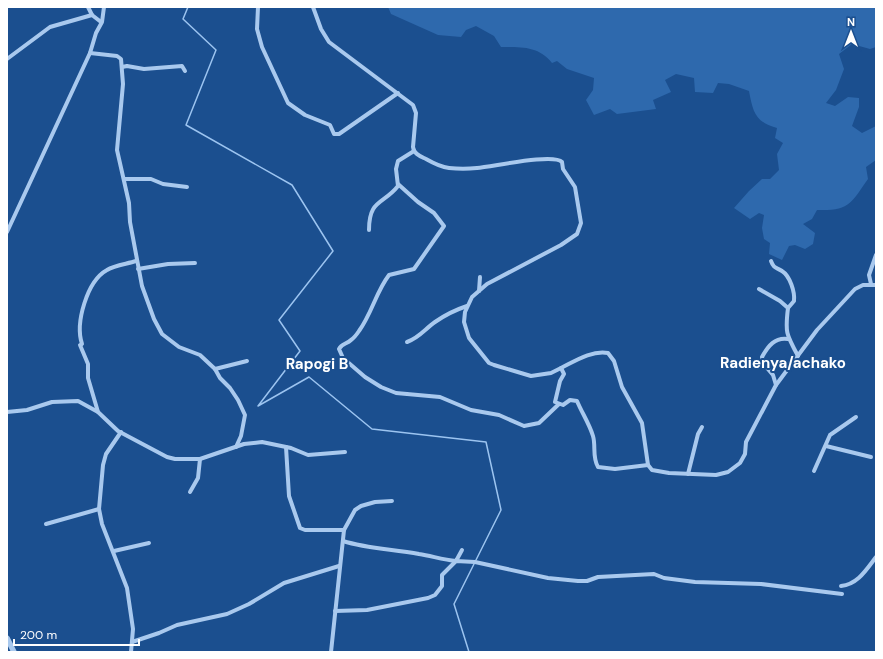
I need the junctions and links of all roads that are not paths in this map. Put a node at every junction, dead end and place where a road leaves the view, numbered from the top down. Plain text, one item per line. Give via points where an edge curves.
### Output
1 (88, 7) edge
2 (104, 7) edge
3 (258, 7) edge
4 (313, 7) edge
5 (92, 15) junction
6 (102, 22) junction
7 (90, 53) junction
8 (7, 59) edge
9 (122, 67) junction
10 (185, 71) dead end
11 (398, 93) junction
12 (414, 151) junction
13 (124, 179) junction
14 (398, 184) junction
15 (187, 187) dead end
16 (369, 230) dead end
17 (7, 232) edge
18 (876, 255) edge
19 (136, 261) junction
20 (771, 261) dead end
21 (195, 263) dead end
22 (138, 269) junction
23 (480, 276) dead end
24 (874, 284) edge
25 (758, 289) dead end
26 (479, 291) junction
27 (467, 306) junction
28 (788, 308) junction
29 (788, 339) junction
30 (407, 342) dead end
31 (798, 356) junction
32 (247, 361) dead end
33 (561, 368) junction
34 (215, 369) junction
35 (776, 385) junction
36 (559, 404) junction
37 (7, 412) edge
38 (98, 412) junction
39 (856, 417) dead end
40 (702, 427) dead end
41 (121, 432) junction
42 (286, 446) junction
43 (826, 446) junction
44 (236, 447) junction
45 (345, 452) dead end
46 (871, 457) dead end
47 (200, 459) junction
48 (648, 465) junction
49 (814, 471) dead end
50 (688, 474) junction
51 (190, 492) dead end
52 (392, 501) dead end
53 (99, 509) junction
54 (46, 524) dead end
55 (344, 530) junction
56 (343, 542) junction
57 (149, 544) dead end
58 (462, 550) dead end
59 (114, 551) junction
60 (876, 557) edge
61 (456, 561) junction
62 (339, 566) junction
63 (841, 586) dead end
64 (842, 594) dead end
65 (335, 611) junction
66 (7, 638) edge
67 (132, 642) junction
68 (14, 652) edge
69 (131, 652) edge
70 (331, 652) edge

1 - 5 street
2 - 6 street
3 - 11 street via 257,29 262,47 288,103 305,115 330,124 334,134 339,134
4 - 11 street via 329,42
5 - 6 street
5 - 8 street via 50,27
6 - 7 street
7 - 9 street via 116,56 121,59
7 - 17 street
9 - 10 street via 144,69 182,66
9 - 13 street via 123,84 117,150
11 - 12 street via 415,109
12 - 14 street via 398,161
12 - 26 street via 431,162 448,168 478,168 525,161 559,160 575,187 582,223 577,234 487,284
13 - 15 street via 151,179 163,184
13 - 19 street
14 - 16 street via 390,194 377,202 370,215
14 - 36 street via 434,213 444,226 443,230 429,245 414,269 389,275 360,330 352,340 340,346 343,358 364,377 396,393 440,397 471,410 499,415 524,426 539,423
18 - 24 street via 869,275
19 - 22 street
19 - 38 street via 108,269 98,276 90,289 79,326 81,345 88,364 89,382
20 - 28 street via 773,268 784,273 794,291 794,301
21 - 22 street
22 - 34 street via 154,320 162,334 179,347 200,355
23 - 26 street
24 - 31 street via 855,289
25 - 28 street
26 - 27 street
27 - 30 street via 452,311 434,322 415,340
27 - 33 street via 465,330 468,338 489,362 531,376
28 - 29 street
29 - 31 street
29 - 35 street via 781,338 772,343 762,357
31 - 35 street
32 - 34 street
33 - 36 street via 564,374 554,399
33 - 48 street via 585,356 608,353 614,361 622,387 643,428
34 - 44 street via 244,412 241,436
35 - 50 street via 746,442 745,454 740,463 722,474
36 - 48 street via 563,405 570,400 576,401 589,424 598,467 615,469
37 - 38 street via 27,410 65,400 78,401
38 - 41 street
39 - 43 street via 830,435
40 - 50 street
41 - 47 street via 167,457
41 - 53 street via 106,454
42 - 44 street via 262,442
42 - 45 street via 308,455
42 - 55 street via 289,496 300,528
43 - 46 street
43 - 49 street
44 - 47 street
47 - 51 street via 198,478
48 - 50 street via 656,471
52 - 55 street via 361,506
53 - 54 street
53 - 59 street via 102,524
55 - 56 street
56 - 61 street
56 - 62 street
57 - 59 street
58 - 61 street
59 - 67 street via 128,588
60 - 63 street via 863,575 850,585
61 - 64 street via 475,562 548,578 578,581 598,577 654,574 664,578 695,582 761,584
61 - 65 street via 442,574 442,586 435,595 428,598 367,610
62 - 65 street
62 - 67 street via 284,583 233,612 177,625
65 - 70 street
66 - 68 street
67 - 69 street

